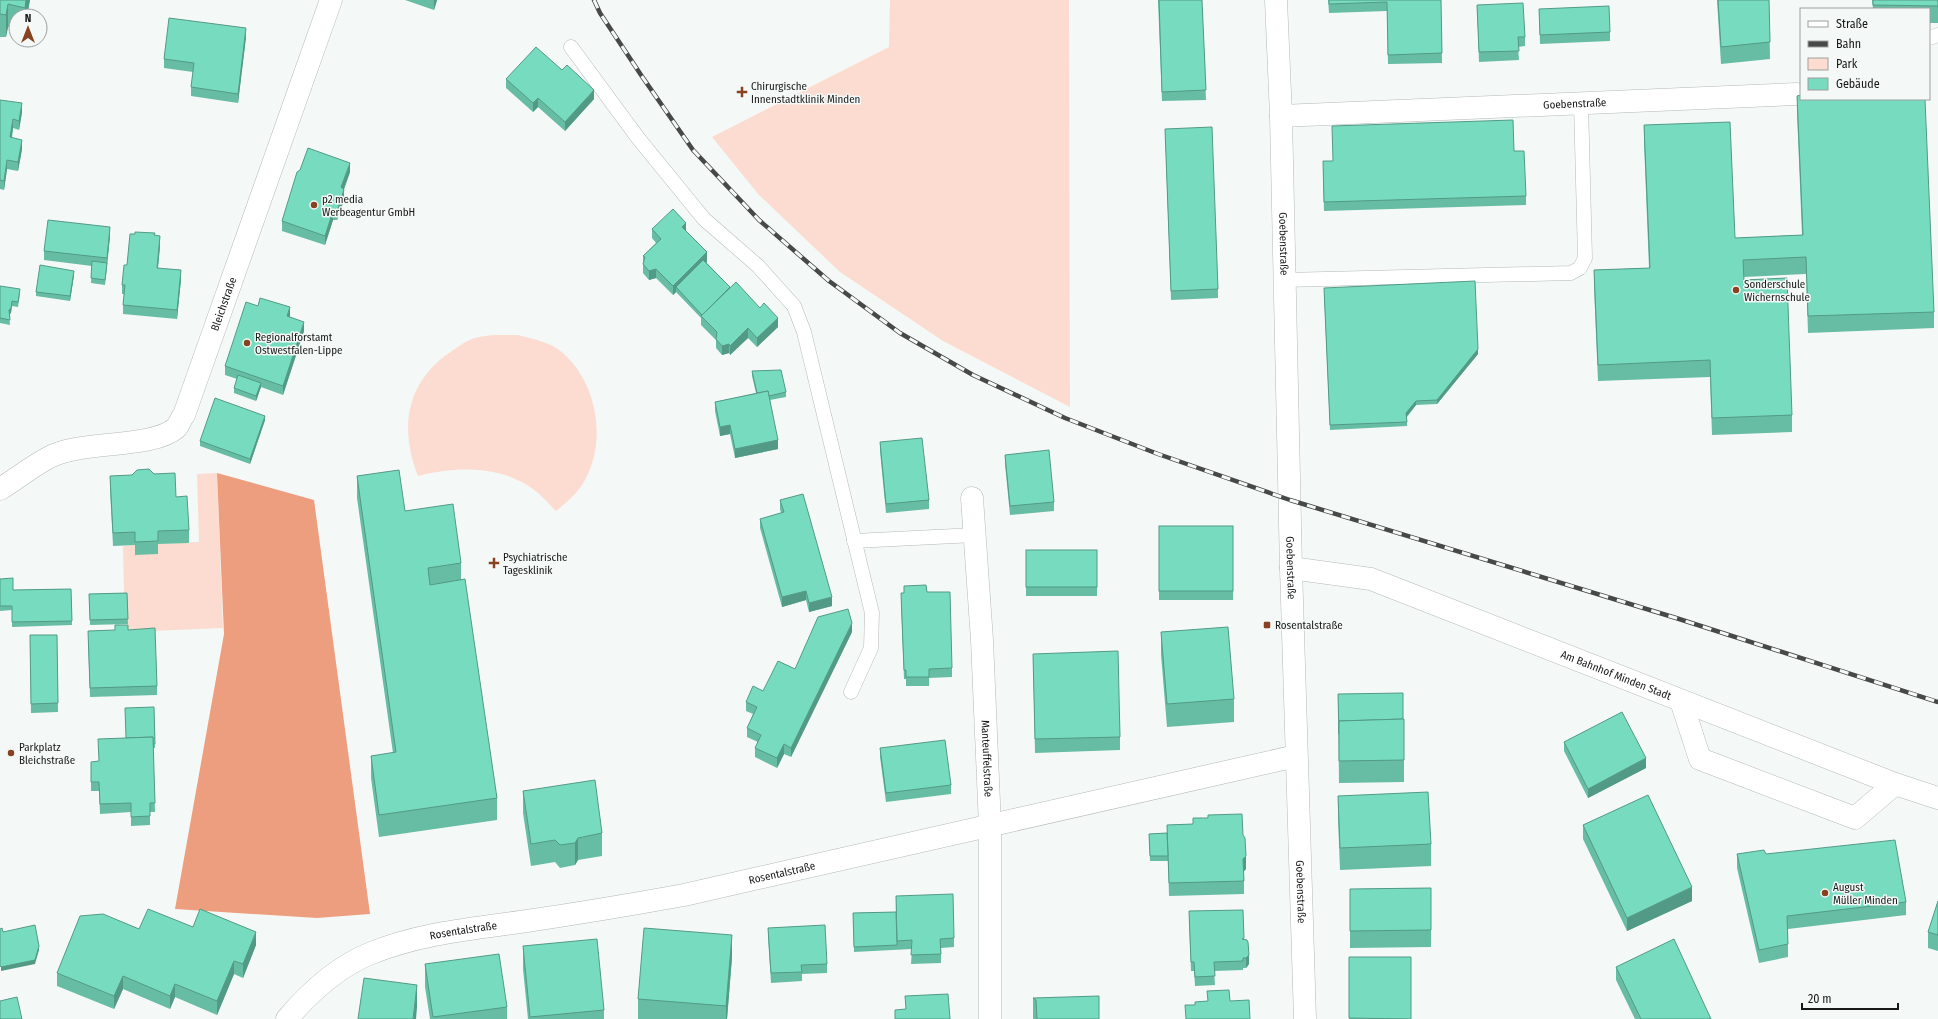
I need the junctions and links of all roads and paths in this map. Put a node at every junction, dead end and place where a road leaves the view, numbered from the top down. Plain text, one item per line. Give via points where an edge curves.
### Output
1 (331, 0) edge
2 (1276, 0) edge
3 (571, 47) dead end
4 (1797, 94) edge
5 (1581, 103) junction
6 (1281, 116) junction
7 (1284, 280) junction
8 (0, 488) edge
9 (972, 498) dead end
10 (975, 535) junction
11 (854, 541) junction
12 (1291, 568) junction
13 (851, 692) dead end
14 (1681, 701) junction
15 (1296, 756) junction
16 (1895, 784) junction
17 (1938, 798) edge
18 (990, 826) junction
19 (287, 1019) edge
20 (990, 1019) edge
21 (1305, 1019) edge

1 - 8 street, Bleichstraße via 184,414 176,427 165,434 139,441 74,449 54,455
2 - 6 street, Goebenstraße
3 - 11 lane via 638,138 704,219 758,266 794,306 804,332
4 - 5 street, Goebenstraße
5 - 6 street, Goebenstraße
5 - 7 lane via 1585,258 1576,271
6 - 7 street, Goebenstraße
7 - 12 street, Goebenstraße
9 - 10 street, Manteuffelstraße
10 - 11 lane
10 - 18 street, Manteuffelstraße
11 - 13 lane via 872,613 871,648
12 - 14 street, Am Bahnhof Minden Stadt via 1371,579
12 - 15 street, Goebenstraße
14 - 16 street, Am Bahnhof Minden Stadt
14 - 16 street via 1700,760 1855,818
15 - 18 street, Rosentalstraße
15 - 21 street, Goebenstraße
16 - 17 street, Am Bahnhof Minden Stadt
18 - 19 street, Rosentalstraße via 684,895 611,909 444,933 404,942 369,954 336,973 300,1003
18 - 20 street, Manteuffelstraße

